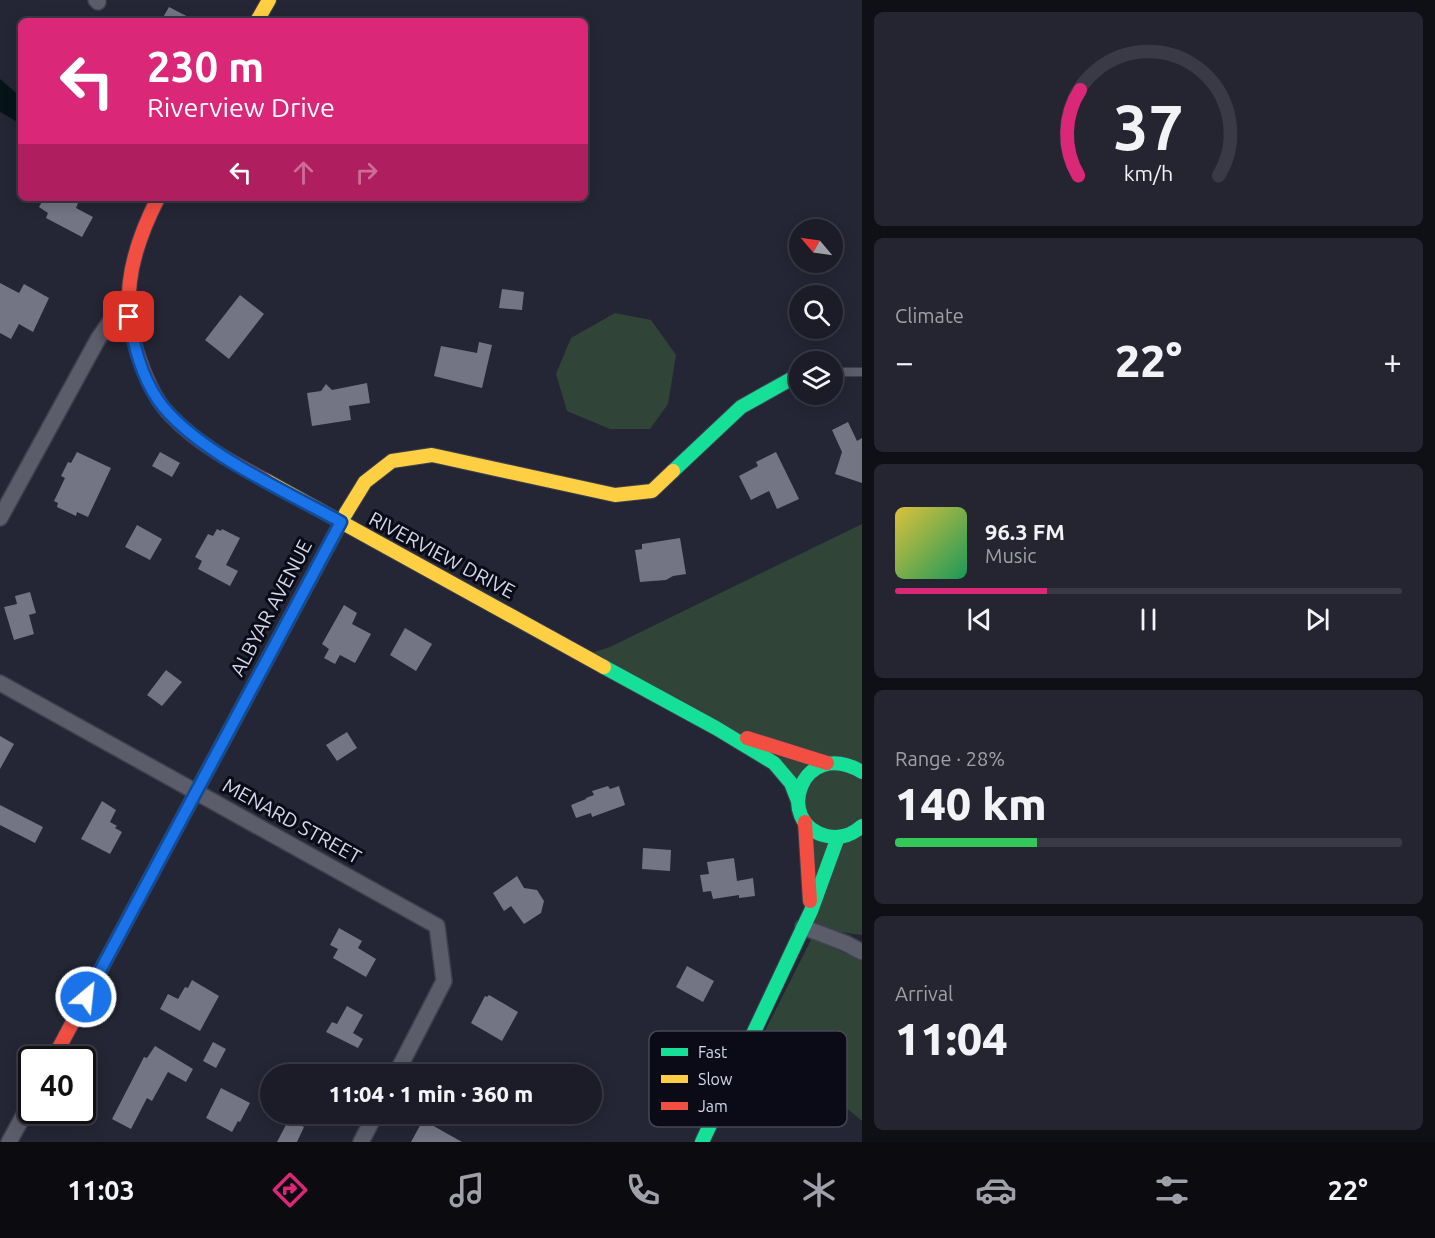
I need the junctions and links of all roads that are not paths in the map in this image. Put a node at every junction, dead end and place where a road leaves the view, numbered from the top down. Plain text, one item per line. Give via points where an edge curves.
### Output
1 (269, 0) edge
2 (259, 18) edge
3 (156, 201) edge
4 (126, 299) junction
5 (843, 372) edge
6 (862, 372) edge
7 (789, 380) edge
8 (0, 518) edge
9 (341, 522) junction
10 (0, 683) edge
11 (716, 728) junction
12 (826, 763) junction
13 (856, 765) edge
14 (196, 792) junction
15 (798, 801) junction
16 (805, 822) junction
17 (862, 826) edge
18 (838, 837) junction
19 (811, 911) junction
20 (803, 927) junction
21 (862, 952) edge
22 (754, 1031) edge
23 (60, 1046) edge
24 (401, 1064) edge
25 (19, 1124) edge
26 (370, 1124) edge
27 (709, 1127) edge
28 (9, 1142) edge
29 (361, 1142) edge
30 (702, 1142) edge

1 - 2 street
3 - 4 street, RIVERVIEW DRIVE via 145,220 130,267
4 - 8 street via 98,339
4 - 9 street, RIVERVIEW DRIVE via 136,353 158,399 186,430 223,457
5 - 6 lane
7 - 9 street, ALBYAR AVENUE via 741,407 652,490 615,495 432,455 392,461 365,482
9 - 11 street, RIVERVIEW DRIVE
9 - 14 street, ALBYAR AVENUE
10 - 14 street, MENARD STREET
11 - 12 street, RIVERVIEW DRIVE
11 - 15 street, RIVERVIEW DRIVE via 774,763 791,783
12 - 13 street, RIVERVIEW DRIVE
12 - 15 street via 806,777
14 - 23 street, ALBYAR AVENUE
14 - 24 street, MENARD STREET via 437,926 444,981
15 - 16 street, RIVERVIEW DRIVE
16 - 18 street via 814,831
16 - 19 street, RIVERVIEW DRIVE
17 - 18 street
18 - 19 street
19 - 20 street
20 - 21 street
20 - 22 street
25 - 28 street
26 - 29 street
27 - 30 street

